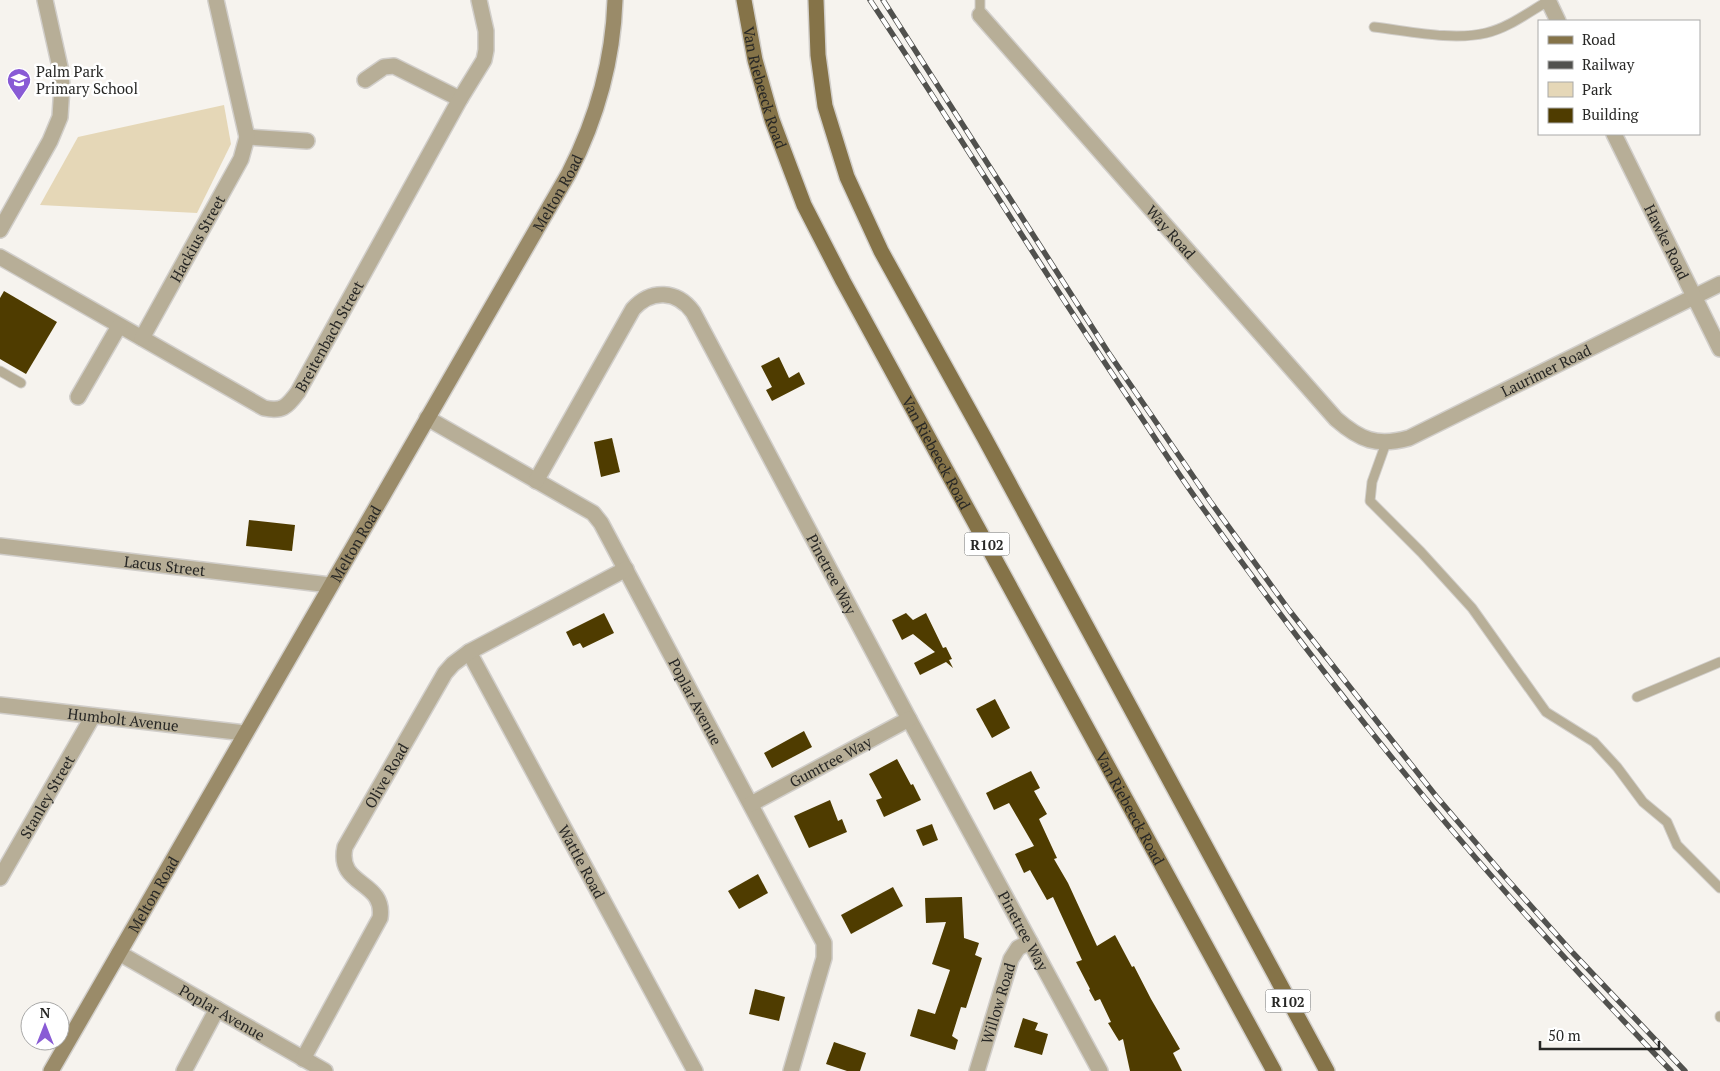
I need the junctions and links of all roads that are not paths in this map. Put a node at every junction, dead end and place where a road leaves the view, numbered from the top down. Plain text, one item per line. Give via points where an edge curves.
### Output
1 (45, 0) edge
2 (216, 0) edge
3 (479, 0) edge
4 (615, 0) edge
5 (744, 0) edge
6 (816, 0) edge
7 (1548, 0) edge
8 (980, 8) edge
9 (1558, 20) edge
10 (1374, 26) dead end
11 (365, 80) dead end
12 (460, 99) junction
13 (1614, 135) edge
14 (247, 138) junction
15 (307, 141) dead end
16 (0, 230) edge
17 (0, 257) edge
18 (1720, 284) edge
19 (1694, 297) junction
20 (119, 326) junction
21 (142, 338) junction
22 (1720, 349) edge
23 (0, 371) edge
24 (21, 383) dead end
25 (78, 397) dead end
26 (427, 418) junction
27 (1369, 440) joint
28 (1386, 443) junction
29 (536, 481) junction
30 (0, 546) edge
31 (626, 568) junction
32 (330, 585) junction
33 (469, 652) junction
34 (1720, 662) edge
35 (1637, 698) dead end
36 (0, 705) edge
37 (93, 716) junction
38 (909, 719) junction
39 (245, 733) junction
40 (751, 804) junction
41 (0, 878) edge
42 (1720, 888) edge
43 (1030, 942) junction
44 (119, 953) junction
45 (217, 1009) junction
46 (303, 1058) junction
47 (51, 1071) edge
48 (184, 1071) edge
49 (325, 1071) edge
50 (695, 1071) edge
51 (791, 1071) edge
52 (978, 1071) edge
53 (1100, 1071) edge
54 (1274, 1071) edge
55 (1326, 1071) edge

1 - 16 street via 60,67 60,117 50,142
2 - 14 street
3 - 12 street, Breitenbach Street via 486,31 486,50 484,60
4 - 26 street, Melton Road via 607,69 586,136 569,173
5 - 54 main road, Van Riebeeck Road / R102 via 755,60 772,120 804,205
6 - 55 main road, R102 via 818,55 825,106 847,177 881,251
7 - 9 street
7 - 10 lane via 1500,28 1469,36
8 - 27 street, Way Road via 1336,418 1349,430
11 - 12 street via 384,68 394,66
12 - 21 street, Breitenbach Street via 298,392 287,406 264,408
13 - 19 street, Hawke Road
14 - 15 street
14 - 21 street, Hackius Street via 241,159
17 - 20 street, Breitenbach Street
18 - 19 street, Laurimer Road
19 - 22 street, Hawke Road
19 - 28 street, Laurimer Road via 1409,438
20 - 21 street, Breitenbach Street
20 - 25 street
23 - 24 lane
26 - 29 street, Poplar Avenue
26 - 32 street, Melton Road
27 - 28 street, Laurimer Road
28 - 42 lane via 1372,482 1370,501 1472,608 1546,712 1594,742 1643,802 1667,822 1678,845
29 - 31 street, Poplar Avenue via 593,513
29 - 38 street, Pinetree Way via 633,310 643,300 655,295 668,294 680,299 693,312
30 - 32 street, Lacus Street
31 - 33 street, Olive Road
31 - 40 street, Poplar Avenue
32 - 39 street, Melton Road
33 - 46 street, Olive Road via 446,673 345,848 347,871 376,895 381,907 380,918
33 - 50 street, Wattle Road
34 - 35 lane
36 - 37 street, Humbolt Avenue
37 - 39 street, Humbolt Avenue
37 - 41 street, Stanley Street
38 - 40 street, Gumtree Way
38 - 43 street, Pinetree Way
39 - 44 street, Melton Road
40 - 51 street, Poplar Avenue via 825,948
43 - 52 street, Willow Road via 1018,948 1011,959
43 - 53 street, Pinetree Way
44 - 45 street, Poplar Avenue
44 - 47 street, Melton Road
45 - 46 street, Poplar Avenue
45 - 48 street
46 - 49 street, Poplar Avenue

